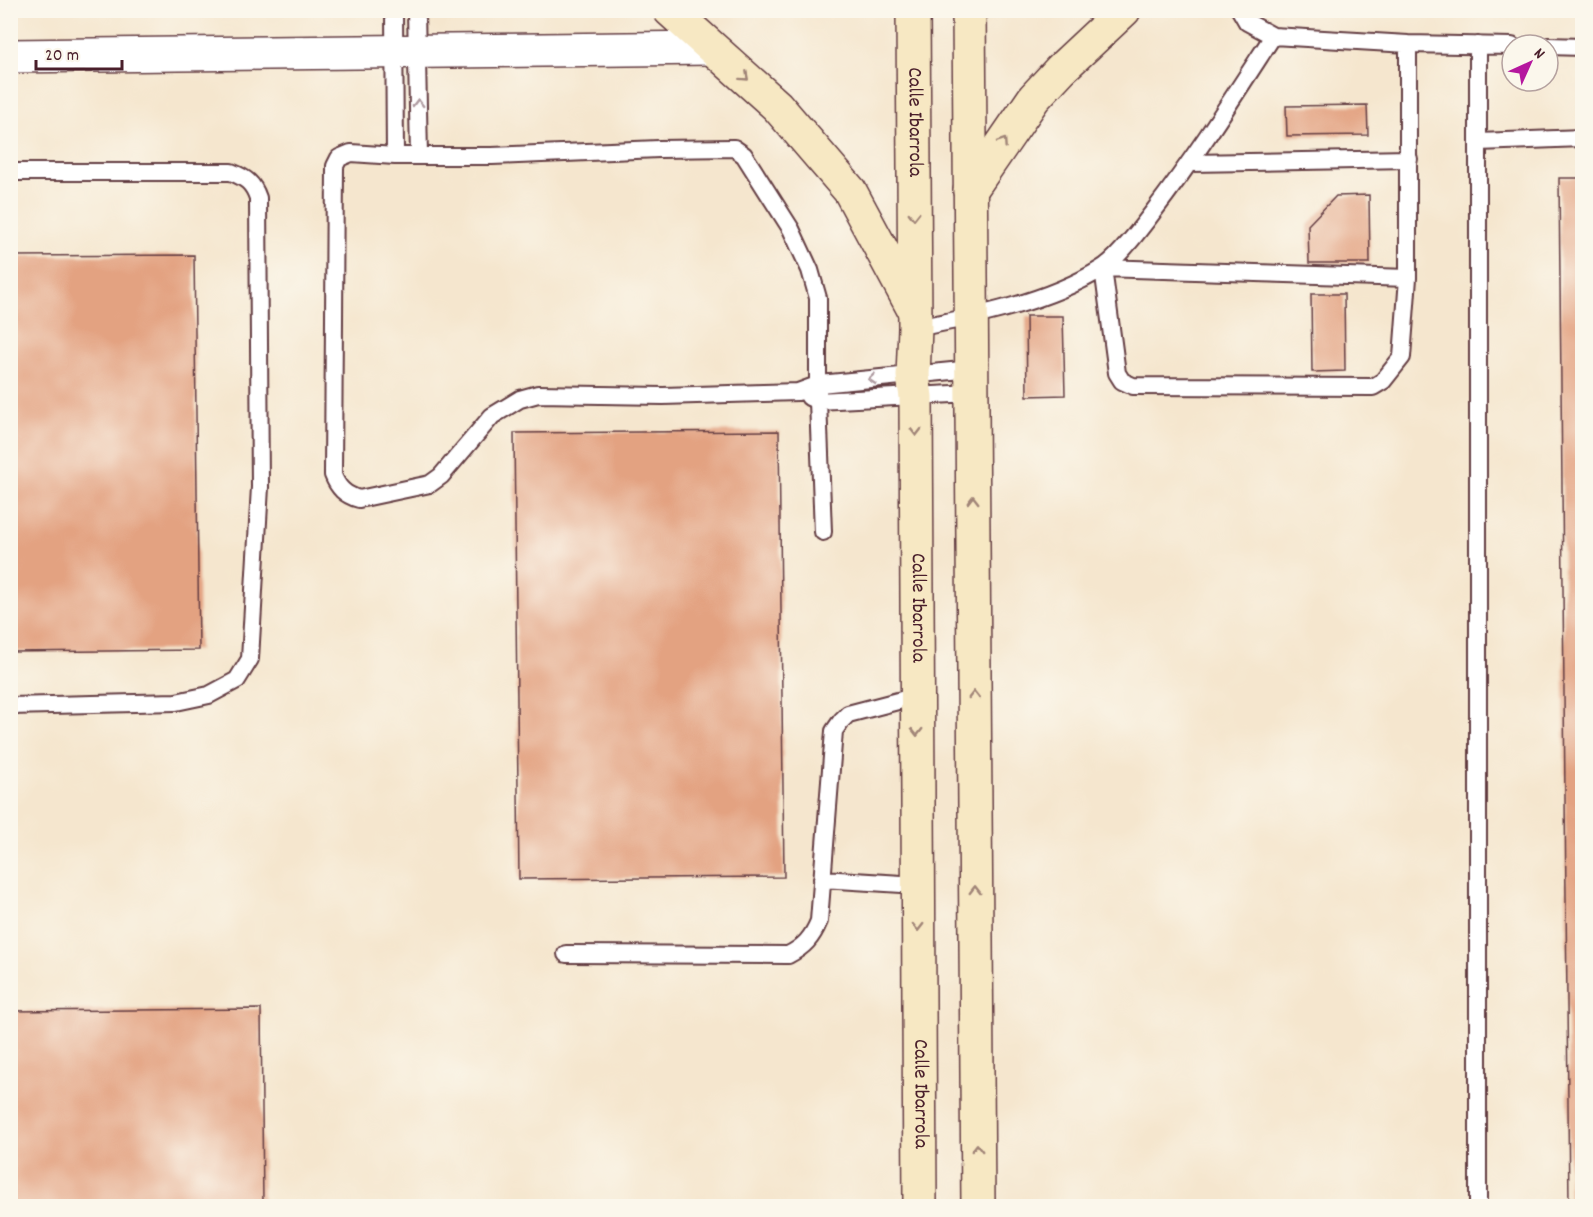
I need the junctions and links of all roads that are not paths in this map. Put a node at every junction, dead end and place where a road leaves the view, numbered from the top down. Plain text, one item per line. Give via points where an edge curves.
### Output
1 (394, 10) edge
2 (416, 10) edge
3 (670, 10) edge
4 (913, 10) edge
5 (969, 10) edge
6 (1124, 10) edge
7 (1240, 10) edge
8 (1273, 36) junction
9 (1408, 44) junction
10 (1478, 45) junction
11 (1500, 46) edge
12 (1560, 46) edge
13 (1582, 47) edge
14 (711, 48) junction
15 (405, 52) junction
16 (10, 56) edge
17 (1582, 138) edge
18 (1478, 142) junction
19 (395, 156) junction
20 (419, 156) junction
21 (1409, 159) junction
22 (1191, 163) junction
23 (10, 172) edge
24 (970, 191) junction
25 (1103, 268) junction
26 (1408, 278) junction
27 (972, 317) junction
28 (915, 320) junction
29 (972, 381) junction
30 (915, 386) junction
31 (819, 393) junction
32 (824, 532) dead end
33 (917, 696) junction
34 (10, 706) edge
35 (822, 879) junction
36 (918, 885) junction
37 (566, 954) dead end
38 (920, 1206) edge
39 (978, 1206) edge
40 (1478, 1206) edge

1 - 15 lane
2 - 15 lane
3 - 14 main road
4 -> 28 main road, Calle Ibarrola
5 - 24 main road
24 -> 6 main road via 1034,98
7 - 8 lane via 1247,22
8 - 9 lane
8 - 22 lane
9 - 10 lane
9 - 21 lane
10 - 11 lane
10 - 18 lane
12 - 13 lane
14 - 15 street
14 -> 28 main road via 777,106 850,191
15 - 16 street
15 - 19 lane
20 -> 15 lane
17 - 18 lane
18 - 40 lane
19 - 20 lane
19 - 31 lane via 351,153 339,158 335,166 333,475 344,492 359,499 430,484 492,416 520,399 538,394
20 - 31 lane via 734,148 744,155 791,229 810,270 818,298
21 - 22 lane
21 - 26 lane
22 - 25 lane via 1137,233
23 - 34 lane via 231,172 245,178 254,188 258,198 260,488 250,659 237,680 209,695 176,702
24 - 27 main road
25 - 26 lane
25 - 26 lane via 1117,373 1122,381 1133,386 1373,387 1383,381 1402,357
25 - 27 lane via 1057,291
27 - 28 lane
27 - 29 main road
28 - 30 main road, Calle Ibarrola
29 - 30 lane
29 - 30 lane
39 -> 29 main road
30 - 31 lane
30 -> 33 main road, Calle Ibarrola
31 - 32 lane
33 - 35 lane via 848,714 834,731
33 -> 36 main road, Calle Ibarrola
35 - 36 lane
35 - 37 lane via 819,921 814,934 788,955
36 -> 38 main road, Calle Ibarrola

